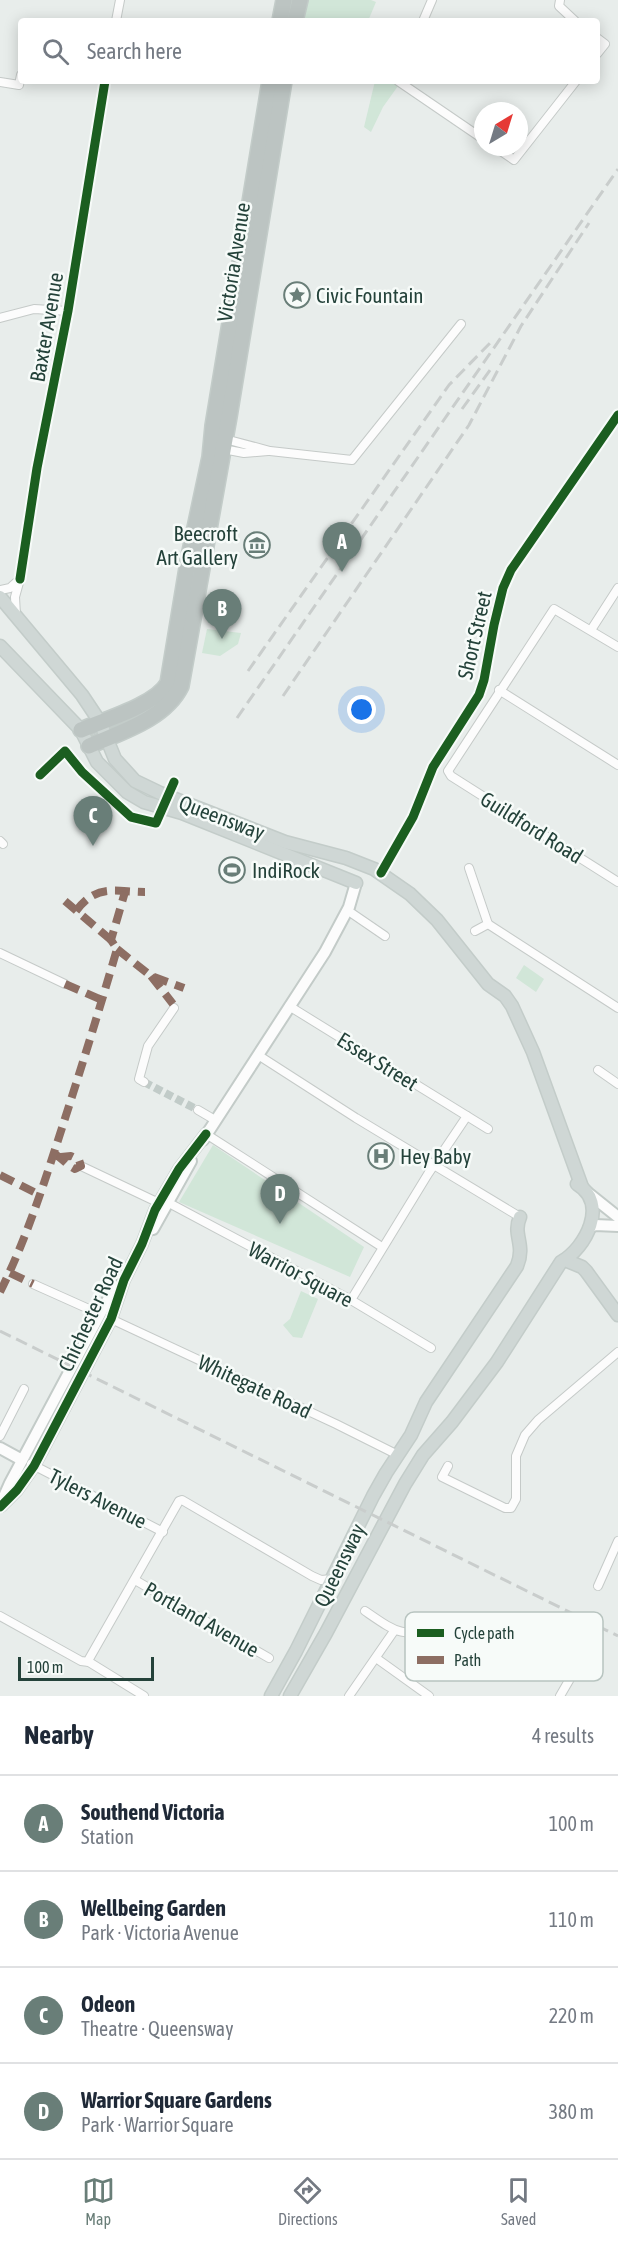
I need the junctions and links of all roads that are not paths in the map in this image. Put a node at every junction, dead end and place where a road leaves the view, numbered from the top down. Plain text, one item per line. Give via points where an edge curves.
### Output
1 (120, 0) edge
2 (300, 0) edge
3 (432, 0) edge
4 (560, 0) edge
5 (288, 15) edge
6 (117, 18) edge
7 (424, 18) edge
8 (572, 18) edge
9 (0, 82) edge
10 (19, 84) edge
11 (105, 84) edge
12 (270, 84) edge
13 (283, 84) edge
14 (404, 84) edge
15 (574, 84) edge
16 (474, 133) edge
17 (528, 142) edge
18 (68, 311) junction
19 (0, 318) edge
20 (461, 324) dead end
21 (618, 415) edge
22 (217, 445) junction
23 (20, 579) junction
24 (618, 588) edge
25 (0, 590) edge
26 (0, 597) edge
27 (16, 616) junction
28 (591, 630) junction
29 (0, 646) edge
30 (618, 647) edge
31 (499, 690) junction
32 (100, 722) junction
33 (81, 730) junction
34 (107, 738) junction
35 (89, 746) junction
36 (618, 765) edge
37 (469, 868) dead end
38 (381, 873) junction
39 (618, 882) edge
40 (356, 884) joint
41 (347, 910) junction
42 (488, 924) junction
43 (475, 931) dead end
44 (385, 936) dead end
45 (0, 953) edge
46 (65, 984) dead end
47 (289, 1006) junction
48 (174, 1008) dead end
49 (618, 1008) edge
50 (258, 1055) junction
51 (598, 1070) dead end
52 (144, 1082) dead end
53 (618, 1084) edge
54 (198, 1110) tunnel mouth
55 (467, 1116) junction
56 (215, 1120) junction
57 (488, 1129) dead end
58 (206, 1134) junction
59 (81, 1166) dead end
60 (434, 1166) junction
61 (581, 1187) junction
62 (164, 1203) junction
63 (520, 1217) joint
64 (618, 1217) edge
65 (618, 1226) edge
66 (589, 1228) junction
67 (382, 1247) junction
68 (563, 1261) junction
69 (124, 1280) junction
70 (33, 1284) dead end
71 (351, 1300) junction
72 (100, 1314) junction
73 (618, 1315) edge
74 (111, 1319) junction
75 (431, 1348) dead end
76 (618, 1352) edge
77 (24, 1389) dead end
78 (0, 1436) edge
79 (0, 1448) edge
80 (398, 1455) junction
81 (22, 1460) junction
82 (34, 1466) junction
83 (448, 1466) dead end
84 (0, 1507) edge
85 (163, 1532) junction
86 (618, 1541) edge
87 (332, 1579) junction
88 (135, 1580) junction
89 (598, 1586) dead end
90 (365, 1611) dead end
91 (0, 1616) edge
92 (394, 1631) junction
93 (405, 1632) edge
94 (269, 1658) dead end
95 (376, 1658) junction
96 (89, 1662) junction
97 (405, 1679) edge
98 (408, 1681) edge
99 (569, 1681) edge
100 (144, 1696) edge
101 (271, 1696) edge
102 (290, 1696) edge
103 (349, 1696) edge
104 (429, 1696) edge
105 (560, 1696) edge

1 - 6 street
2 - 5 highway
3 - 7 street
4 - 8 street via 559,6
9 - 10 street
11 - 18 street, Baxter Avenue
12 - 22 highway, Victoria Avenue
13 - 22 highway, Victoria Avenue
14 - 16 street
15 - 17 street
18 - 19 street via 34,309
18 - 23 street, Baxter Avenue
20 - 22 street via 352,460
21 - 38 street, Short Street via 510,570 478,695 433,767 413,817
22 - 32 highway, Victoria Avenue via 189,556 168,683 142,704
22 - 34 highway, Victoria Avenue via 180,686 170,704
23 - 25 street via 10,588
23 - 27 street, Baxter Avenue via 15,597
24 - 28 street
26 - 27 main road, Queensway
27 - 32 main road, Queensway
28 - 30 street
28 - 31 street via 554,609
29 - 33 main road, Queensway
31 - 36 street
31 - 39 street, Guildford Road via 447,771
32 - 33 highway, Victoria Avenue
32 - 34 main road, Queensway
33 - 35 main road, Queensway
34 - 35 highway, Victoria Avenue
34 - 38 main road, Queensway via 124,770 152,790 285,842 346,858
35 - 40 main road, Queensway via 113,780 144,802 182,813
37 - 42 street
38 - 61 main road, Queensway via 437,920 488,984 505,996 525,1031
40 - 41 street, Chichester Road
41 - 44 street
41 - 47 street, Chichester Road
42 - 43 street
42 - 49 street
45 - 46 street
47 - 50 street, Chichester Road
47 - 55 street, Essex Street
48 - 52 street via 148,1046 139,1079
50 - 56 street, Chichester Road
50 - 60 street
51 - 53 street
54 - 56 street
55 - 57 street, Essex Street
55 - 60 street
56 - 58 street, Chichester Road
58 - 62 street, Chichester Road via 179,1169
58 - 67 street
59 - 62 street, Warrior Square
60 - 63 street
60 - 67 street
61 - 64 street
61 - 66 main road via 592,1202
62 - 69 street, Chichester Road
62 - 71 street, Warrior Square
63 - 80 main road, Queensway via 517,1230 522,1249 516,1266 426,1402
65 - 66 street
66 - 68 main road via 574,1253
67 - 71 street
68 - 73 main road via 582,1267
68 - 102 main road, Queensway via 497,1362 423,1455
69 - 72 street, Chichester Road
69 - 74 street, Chichester Road
70 - 72 street
71 - 75 street, Warrior Square
72 - 81 street, Chichester Road
74 - 80 street, Whitegate Road
74 - 82 street, Chichester Road
76 - 83 street via 525,1435 516,1456 516,1499 511,1508 442,1477
77 - 78 street
79 - 81 street, Tylers Avenue
80 - 87 main road, Queensway
81 - 82 street, Tylers Avenue
81 - 84 street, Chichester Road
82 - 84 street, Chichester Road
82 - 85 street, Tylers Avenue
85 - 87 street, Tylers Avenue via 182,1500 312,1576
85 - 88 street
86 - 89 street
87 - 101 main road, Queensway
88 - 94 street, Portland Avenue
88 - 96 street
90 - 92 street
91 - 96 street
92 - 93 street
92 - 95 street
95 - 97 street
95 - 103 street
96 - 100 street
98 - 104 street
99 - 105 street

